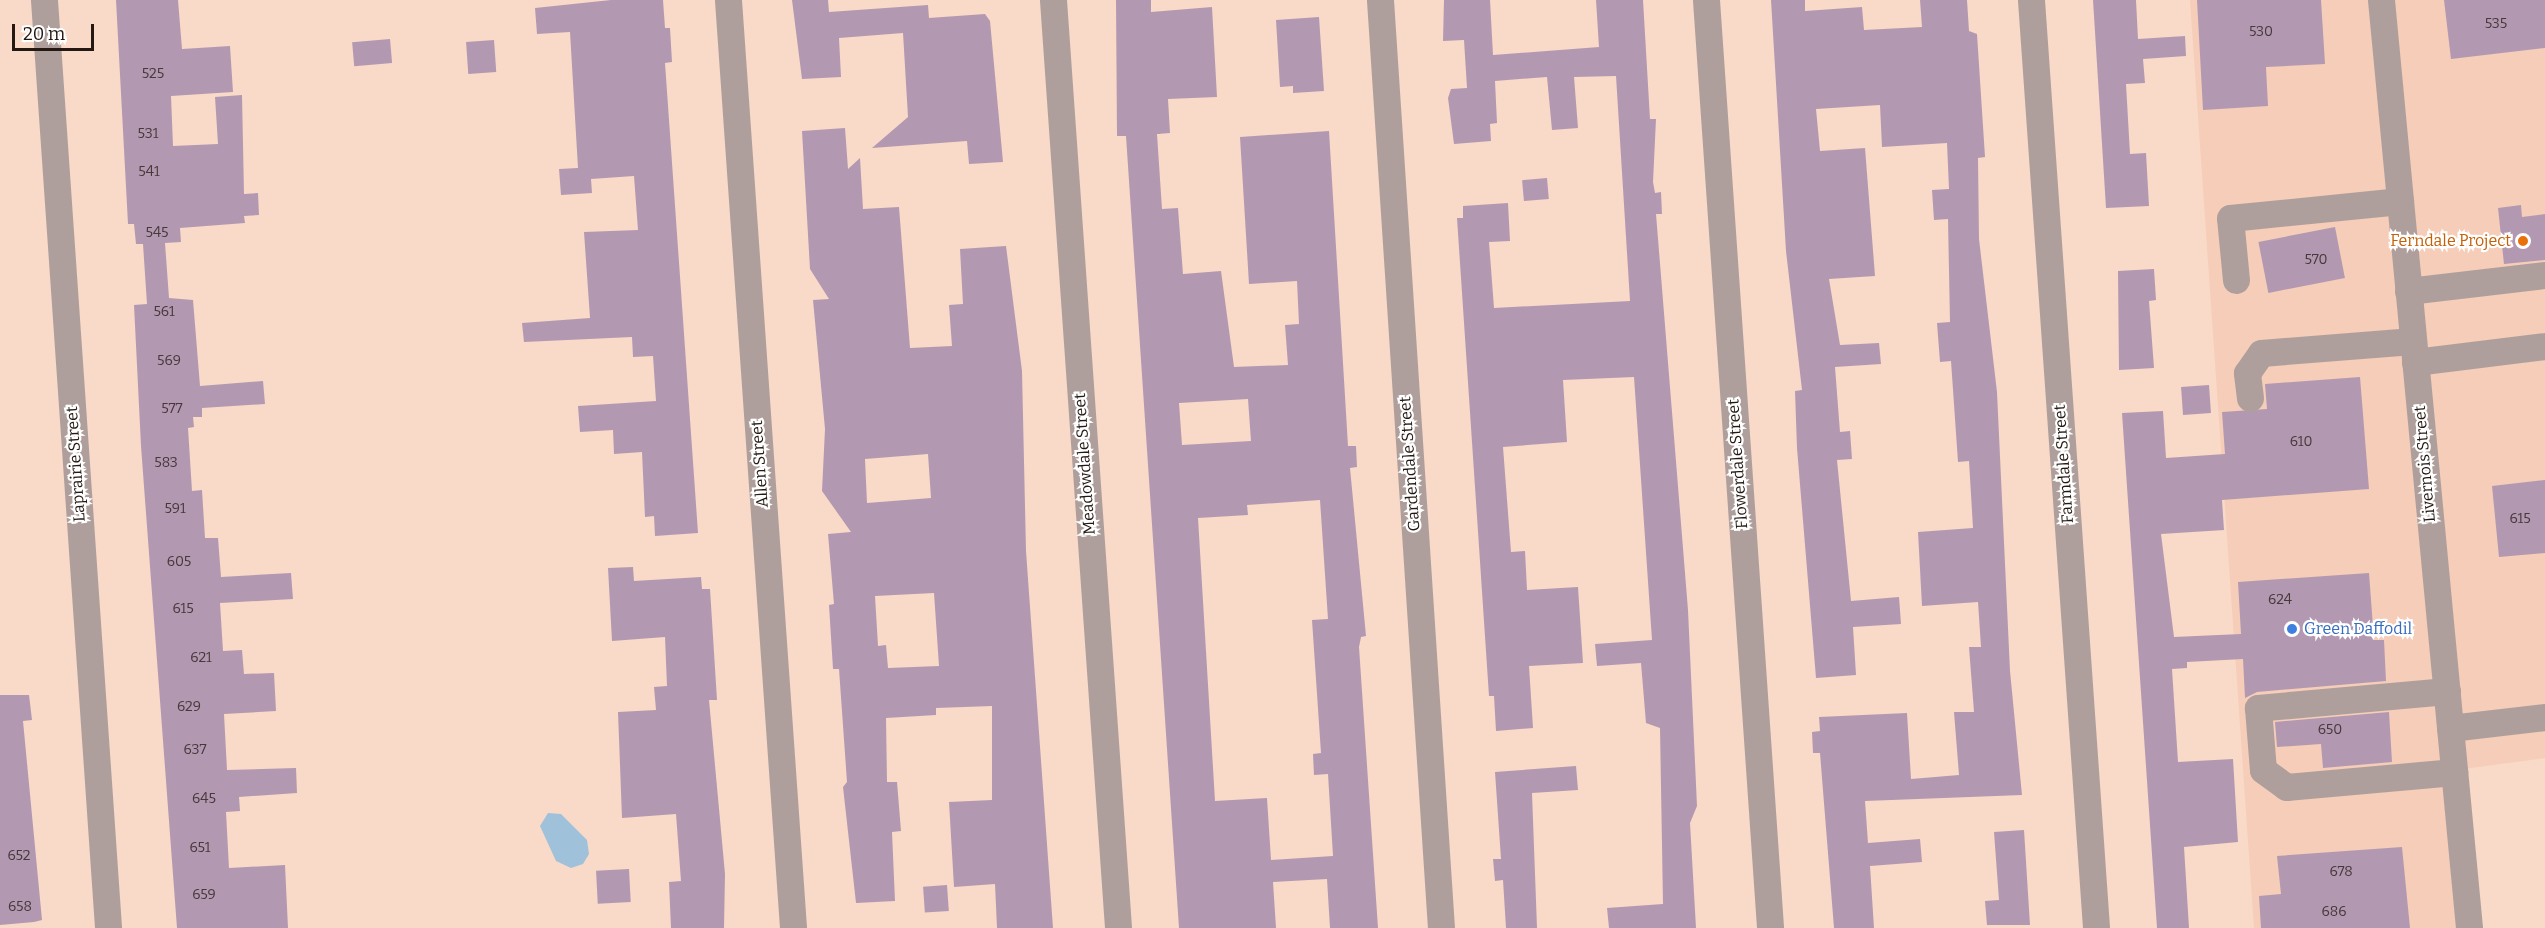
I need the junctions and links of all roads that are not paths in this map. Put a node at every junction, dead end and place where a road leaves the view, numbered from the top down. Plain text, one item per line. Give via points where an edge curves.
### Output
1 (44, 0) edge
2 (728, 0) edge
3 (1053, 0) edge
4 (1380, 0) edge
5 (1706, 0) edge
6 (2031, 0) edge
7 (2381, 0) edge
8 (2400, 201) junction
9 (2545, 275) edge
10 (2236, 280) dead end
11 (2409, 291) junction
12 (2545, 346) edge
13 (2414, 352) junction
14 (2250, 398) dead end
15 (2447, 691) junction
16 (2545, 717) edge
17 (2450, 728) junction
18 (2454, 772) junction
19 (108, 928) edge
20 (792, 928) edge
21 (1118, 928) edge
22 (1441, 928) edge
23 (1770, 928) edge
24 (2096, 928) edge
25 (2469, 928) edge

1 - 19 street, Laprairie Street
2 - 20 street, Allen Street
3 - 21 street, Meadowdale Street
4 - 22 street, Gardendale Street
5 - 23 street, Flowerdale Street
6 - 24 street, Farmdale Street
7 - 8 street, Livernois Street
8 - 10 street via 2230,218
8 - 11 street, Livernois Street
9 - 11 street
11 - 13 street, Livernois Street
12 - 13 street
13 - 14 street via 2261,353 2247,373
13 - 15 street, Livernois Street
15 - 17 street, Livernois Street
15 - 18 street via 2258,708 2263,770 2286,787
16 - 17 street
17 - 18 street, Livernois Street
18 - 25 street, Livernois Street

